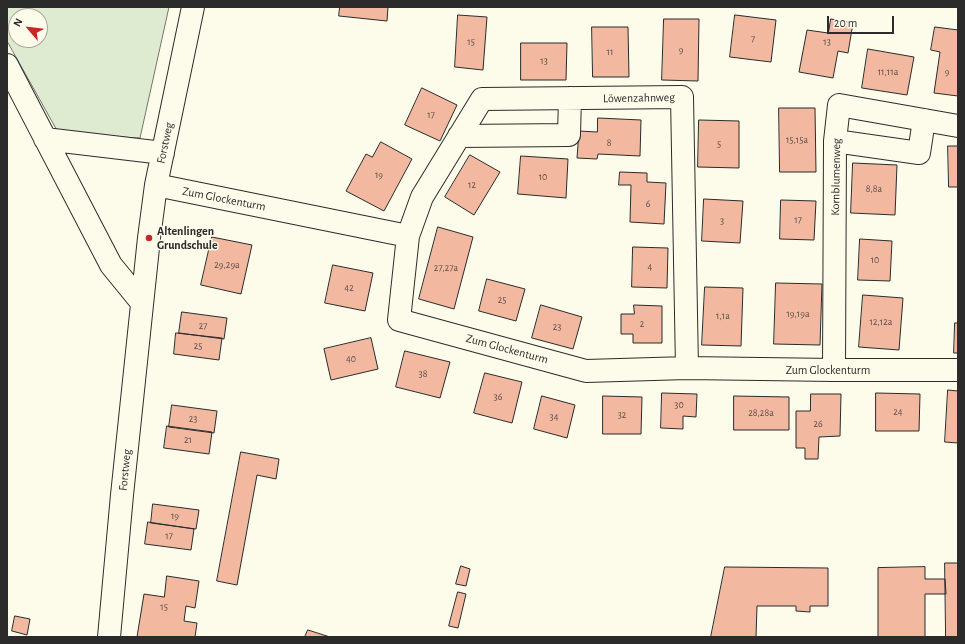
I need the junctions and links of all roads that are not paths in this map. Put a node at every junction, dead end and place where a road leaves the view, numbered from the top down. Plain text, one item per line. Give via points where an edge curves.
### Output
1 (193, 7) edge
2 (7, 65) edge
3 (570, 98) junction
4 (924, 120) junction
5 (958, 126) edge
6 (459, 136) junction
7 (45, 139) junction
8 (835, 140) junction
9 (163, 152) junction
10 (156, 185) junction
11 (408, 236) junction
12 (142, 303) junction
13 (687, 368) junction
14 (834, 370) junction
15 (958, 370) edge
16 (110, 637) edge

1 - 9 street, Forstweg
2 - 7 street
3 - 6 street, Löwenzahnweg via 482,99
3 - 6 street via 569,135
3 - 13 street, Löwenzahnweg via 682,97
4 - 5 street, Kornblumenweg
4 - 8 street via 919,153
4 - 8 street, Kornblumenweg via 840,105
6 - 11 street, Löwenzahnweg via 422,197
7 - 9 street
7 - 12 street via 111,265
8 - 14 street, Kornblumenweg
9 - 10 street, Forstweg
10 - 11 street, Zum Glockenturm
10 - 12 street, Forstweg
11 - 13 street, Zum Glockenturm via 399,320 586,371
12 - 16 street, Forstweg
13 - 14 street, Zum Glockenturm
14 - 15 street, Zum Glockenturm

